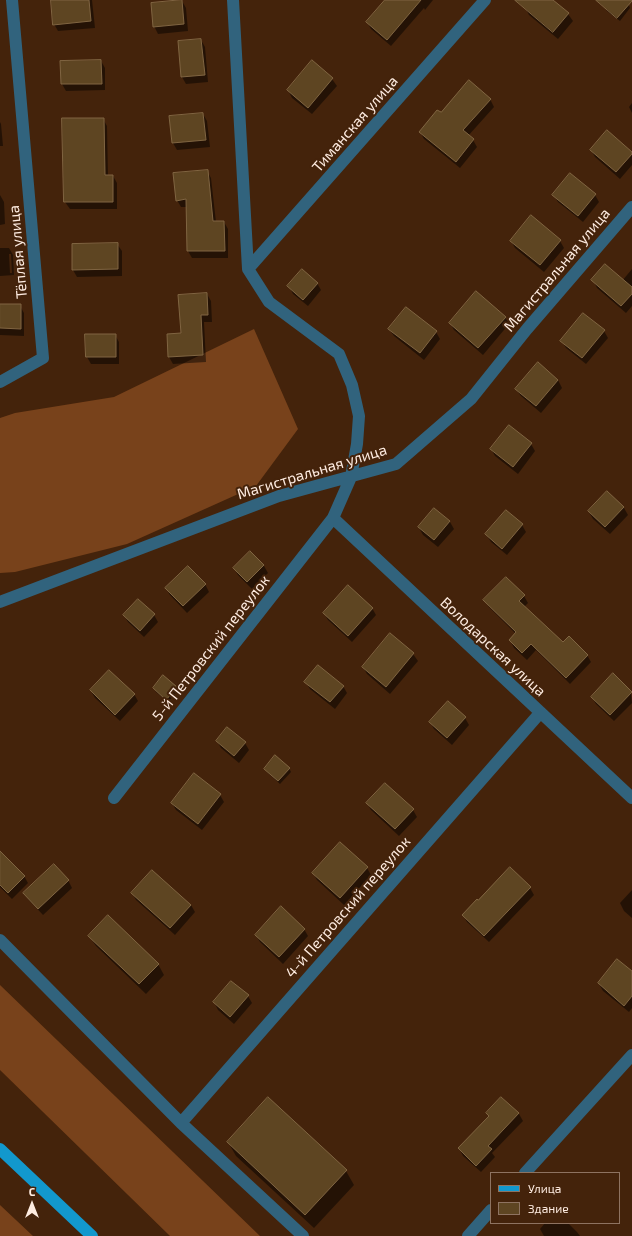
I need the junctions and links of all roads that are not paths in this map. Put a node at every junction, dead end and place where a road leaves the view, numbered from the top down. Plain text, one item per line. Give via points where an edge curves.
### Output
1 (12, 0) edge
2 (233, 0) edge
3 (485, 0) edge
4 (632, 206) edge
5 (248, 269) junction
6 (0, 382) edge
7 (351, 477) junction
8 (333, 518) junction
9 (0, 602) edge
10 (540, 713) junction
11 (114, 798) dead end
12 (632, 798) edge
13 (0, 940) edge
14 (632, 1055) edge
15 (181, 1123) junction
16 (0, 1149) edge
17 (526, 1172) edge
18 (490, 1211) edge
19 (92, 1236) edge
20 (302, 1236) edge
21 (468, 1236) edge

1 - 6 street, Тёплая улица via 44,358
2 - 5 street
3 - 5 street, Тиманская улица
4 - 7 street, Магистральная улица via 471,399 396,464
5 - 7 street, 5-й Петровский переулок via 269,302 339,354 352,385 359,416
7 - 8 street, 5-й Петровский переулок
7 - 9 street, Магистральная улица via 279,496
8 - 10 street, Володарская улица
8 - 11 street, 5-й Петровский переулок
10 - 12 street, Володарская улица
10 - 15 street, 4-й Петровский переулок
13 - 15 street
14 - 17 street
15 - 20 street
16 - 19 main road
18 - 21 street

